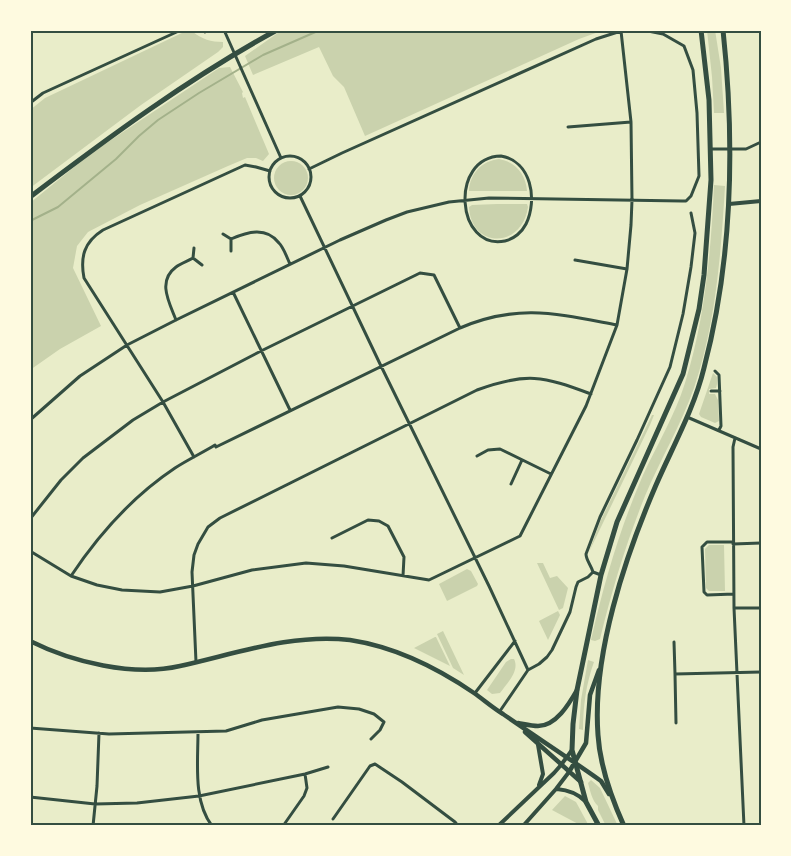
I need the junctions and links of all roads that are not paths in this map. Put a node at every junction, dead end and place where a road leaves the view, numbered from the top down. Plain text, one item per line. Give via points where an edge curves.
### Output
1 (181, 30) edge
2 (224, 30) edge
3 (277, 30) edge
4 (642, 30) edge
5 (702, 30) edge
6 (723, 30) edge
7 (621, 31) edge
8 (235, 54) junction
9 (30, 103) edge
10 (631, 122) junction
11 (568, 127) dead end
12 (761, 142) edge
13 (730, 149) junction
14 (711, 150) junction
15 (281, 158) junction
16 (309, 169) junction
17 (270, 171) junction
18 (300, 196) junction
19 (30, 197) edge
20 (531, 197) junction
21 (466, 199) junction
22 (632, 200) junction
23 (761, 201) edge
24 (729, 204) junction
25 (691, 213) dead end
26 (223, 234) dead end
27 (231, 239) junction
28 (194, 248) dead end
29 (324, 248) junction
30 (231, 251) dead end
31 (193, 258) junction
32 (575, 260) dead end
33 (290, 264) junction
34 (202, 265) dead end
35 (627, 269) junction
36 (233, 292) junction
37 (352, 306) junction
38 (176, 320) junction
39 (617, 325) junction
40 (460, 328) junction
41 (127, 345) junction
42 (261, 351) junction
43 (381, 366) junction
44 (715, 371) dead end
45 (711, 391) dead end
46 (720, 391) junction
47 (591, 394) junction
48 (164, 402) junction
49 (290, 410) junction
50 (687, 417) junction
51 (30, 420) edge
52 (409, 424) junction
53 (719, 430) junction
54 (735, 438) junction
55 (761, 450) edge
56 (477, 456) dead end
57 (194, 457) junction
58 (522, 460) junction
59 (551, 474) junction
60 (511, 484) dead end
61 (30, 519) edge
62 (332, 538) dead end
63 (733, 543) junction
64 (761, 543) edge
65 (30, 551) edge
66 (475, 559) junction
67 (593, 572) junction
68 (601, 574) junction
69 (71, 576) junction
70 (404, 576) junction
71 (193, 586) junction
72 (734, 594) junction
73 (734, 608) junction
74 (761, 608) edge
75 (30, 641) edge
76 (515, 642) junction
77 (674, 642) dead end
78 (196, 662) junction
79 (601, 665) junction
80 (528, 670) junction
81 (737, 672) junction
82 (761, 672) edge
83 (675, 674) junction
84 (577, 690) junction
85 (474, 693) junction
86 (500, 712) junction
87 (515, 723) junction
88 (676, 723) dead end
89 (30, 729) edge
90 (198, 732) junction
91 (99, 733) junction
92 (371, 739) dead end
93 (538, 745) junction
94 (572, 750) junction
95 (567, 757) junction
96 (575, 762) junction
97 (561, 765) junction
98 (328, 767) dead end
99 (569, 772) junction
100 (305, 774) junction
101 (581, 782) junction
102 (539, 786) junction
103 (556, 789) junction
104 (199, 796) junction
105 (611, 796) junction
106 (30, 798) edge
107 (586, 802) junction
108 (94, 804) junction
109 (333, 819) dead end
110 (93, 826) edge
111 (212, 826) edge
112 (282, 826) edge
113 (458, 826) edge
114 (498, 826) edge
115 (523, 826) edge
116 (599, 826) edge
117 (624, 826) edge
118 (744, 826) edge

1 - 9 street via 43,93
2 - 8 street
3 - 8 main road
4 - 7 street
4 - 22 street via 663,34 684,46 693,70 699,176 686,201
5 - 14 main road
6 - 13 main road
7 - 10 street
7 - 16 street
8 - 15 street
8 - 19 main road via 124,126
10 - 11 street
10 - 22 street
12 - 13 street via 750,148
13 - 14 street
13 - 24 main road
14 - 68 main road via 704,275 683,374 617,522
15 - 16 street via 301,159
15 - 17 street
16 - 18 street via 311,182
17 - 18 street via 270,184 279,195
17 - 41 street via 245,165 96,234 85,248 81,265 84,278
18 - 29 street
20 - 21 street
20 - 21 street via 524,169 507,158 494,157 476,166 467,185
20 - 21 street via 530,214 523,229 510,239 496,242 480,237 474,230 467,216
20 - 22 street
21 - 29 street via 397,216
22 - 35 street
23 - 24 street
24 - 50 main road via 725,259 712,335
25 - 67 street via 695,233 676,346 666,377 587,548 586,558
26 - 27 street
27 - 30 street
27 - 33 street via 246,232 264,233 280,243
28 - 31 street
29 - 33 street
29 - 37 street
31 - 34 street
31 - 38 street via 176,267 165,285
32 - 35 street
33 - 36 street
35 - 39 street
36 - 38 street
36 - 42 street
37 - 40 street via 420,273 434,275
37 - 42 street
37 - 43 street
38 - 41 street
39 - 40 street via 563,315 512,313
39 - 47 street
40 - 43 street
41 - 48 street
41 - 51 street via 80,376
42 - 48 street
42 - 49 street
43 - 49 street
43 - 52 street
44 - 46 street
45 - 46 street
46 - 53 street
47 - 52 street via 555,381 519,378 477,390
47 - 59 street
48 - 57 street
48 - 61 street via 83,458
49 - 57 street
50 - 53 street
50 - 79 main road via 642,517 620,582
52 - 66 street
52 - 71 street via 220,518 198,544
53 - 54 street
54 - 55 street
54 - 63 street
56 - 58 street via 500,449
57 - 69 street via 140,495 88,550
58 - 59 street
58 - 60 street
59 - 66 street via 520,536
62 - 70 street via 368,520 380,521 388,526 404,557
63 - 64 street
63 - 72 street
63 - 72 street via 707,542 702,547 704,592
65 - 69 street
66 - 70 street via 429,580
66 - 76 street
67 - 68 street
67 - 80 street via 578,582 570,612 552,650
68 - 84 main road
69 - 71 street via 122,590 160,592
70 - 71 street via 306,563 252,570
71 - 78 street
72 - 73 street
73 - 74 street
73 - 81 street
75 - 78 main road via 76,660 117,668 157,669
76 - 80 street
76 - 85 street
77 - 83 street
78 - 85 main road via 277,643 348,640 410,656
79 - 96 main road via 590,695 586,743
79 - 105 main road via 598,735
80 - 86 street
81 - 82 street
81 - 83 street
81 - 118 street
83 - 88 street
84 - 87 main road via 568,706 549,723
84 - 94 main road
85 - 86 main road
86 - 87 main road
87 - 93 main road
87 - 95 main road
89 - 91 street
90 - 91 street
90 - 92 street via 230,731 257,721 348,707 374,714 384,722
90 - 104 street
91 - 108 street
93 - 97 main road
93 - 102 street via 543,774
94 - 95 street
94 - 96 main road
95 - 96 main road
95 - 97 street
96 - 99 main road
96 - 101 main road
96 - 105 main road via 601,781
97 - 99 main road
97 - 102 street
98 - 100 street
99 - 101 main road
99 - 103 street
100 - 104 street
100 - 112 street via 304,796
101 - 107 main road
102 - 114 street
103 - 107 street via 572,792
103 - 115 street
104 - 108 street
104 - 111 street
105 - 117 main road
106 - 108 street
107 - 116 main road
108 - 110 street
109 - 113 street via 369,766 375,764

